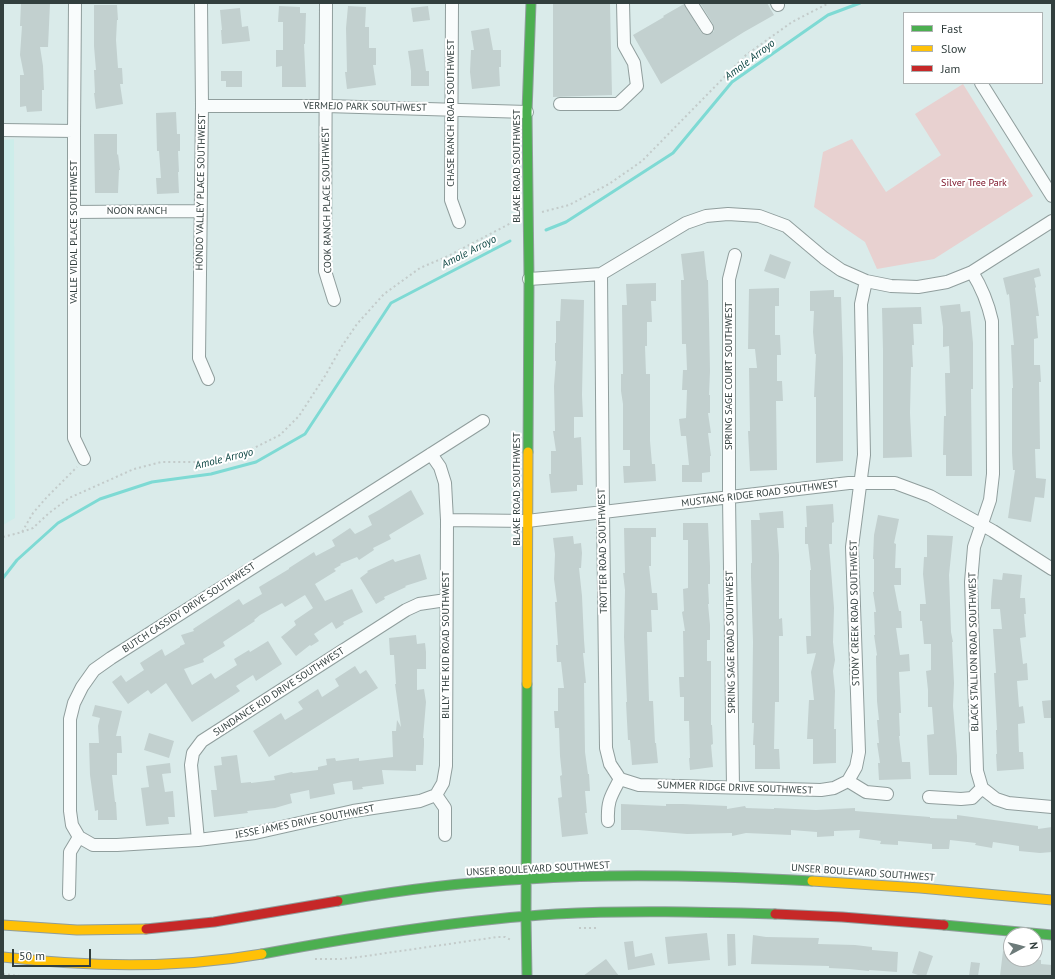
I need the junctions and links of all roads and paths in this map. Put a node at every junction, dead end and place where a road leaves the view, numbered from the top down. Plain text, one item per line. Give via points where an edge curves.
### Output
1 (75, 3) edge
2 (201, 3) edge
3 (326, 3) edge
4 (452, 3) edge
5 (531, 3) edge
6 (623, 3) edge
7 (691, 3) edge
8 (829, 3) edge
9 (707, 28) dead end
10 (982, 84) edge
11 (560, 104) dead end
12 (202, 106) junction
13 (326, 106) junction
14 (452, 110) junction
15 (527, 112) junction
16 (3, 130) edge
17 (74, 131) junction
18 (1052, 196) edge
19 (200, 211) junction
20 (75, 212) junction
21 (542, 212) dead end
22 (1052, 221) edge
23 (459, 222) dead end
24 (513, 222) dead end
25 (735, 255) dead end
26 (972, 272) junction
27 (601, 274) junction
28 (528, 279) junction
29 (866, 281) junction
30 (334, 300) dead end
31 (208, 378) dead end
32 (483, 420) dead end
33 (431, 454) junction
34 (84, 459) joint
35 (860, 482) junction
36 (729, 497) junction
37 (602, 512) junction
38 (447, 520) junction
39 (527, 521) junction
40 (982, 525) junction
41 (22, 532) junction
42 (3, 537) edge
43 (1052, 569) edge
44 (446, 600) junction
45 (620, 779) junction
46 (848, 781) junction
47 (733, 787) junction
48 (982, 788) junction
49 (887, 794) dead end
50 (436, 795) junction
51 (929, 797) dead end
52 (1052, 807) edge
53 (608, 821) dead end
54 (445, 835) dead end
55 (79, 837) junction
56 (198, 840) junction
57 (526, 878) junction
58 (69, 894) dead end
59 (1052, 900) edge
60 (526, 917) junction
61 (3, 925) edge
62 (604, 927) dead end
63 (572, 928) dead end
64 (1052, 935) edge
65 (511, 940) dead end
66 (3, 957) edge
67 (309, 960) dead end
68 (3, 974) edge
69 (20, 976) edge
70 (527, 976) edge

1 - 17 street, VALLE VIDAL PLACE SOUTHWEST
2 - 12 street, HONDO VALLEY PLACE SOUTHWEST
3 - 13 street, COOK RANCH PLACE SOUTHWEST
4 - 14 street, CHASE RANCH ROAD SOUTHWEST
5 - 15 main road, BLAKE ROAD SOUTHWEST
6 - 11 street via 624,46 634,63 637,86 618,104
7 - 9 street
8 - 21 path via 792,22 746,55 642,161 609,184 569,205
10 - 18 street
12 - 13 street, VERMEJO PARK SOUTHWEST
12 - 19 street, HONDO VALLEY PLACE SOUTHWEST
13 - 14 street, VERMEJO PARK SOUTHWEST
13 - 30 street, COOK RANCH PLACE SOUTHWEST via 325,271
14 - 15 street, VERMEJO PARK SOUTHWEST
14 - 23 street, CHASE RANCH ROAD SOUTHWEST via 451,200
15 - 28 main road, BLAKE ROAD SOUTHWEST
16 - 17 street
17 - 20 street, VALLE VIDAL PLACE SOUTHWEST
19 - 20 street, NOON RANCH
19 - 31 street, HONDO VALLEY PLACE SOUTHWEST via 199,358
20 - 34 street, VALLE VIDAL PLACE SOUTHWEST via 74,438
22 - 26 street
24 - 41 path via 420,268 384,294 357,324 299,416 280,435 244,453 204,462 161,462 134,469 69,498 33,528
25 - 36 street, SPRING SAGE COURT SOUTHWEST via 728,279
26 - 29 street via 947,282 918,287 891,286
26 - 40 street, BLACK STALLION ROAD SOUTHWEST via 987,301 992,321 993,474 990,500
27 - 28 street
27 - 29 street via 686,223 706,216 728,214 758,216 786,226 841,270
27 - 37 street, TROTTER ROAD SOUTHWEST
28 - 39 main road, BLAKE ROAD SOUTHWEST
29 - 35 street, STONY CREEK ROAD SOUTHWEST via 861,304 864,455
32 - 33 street, BUTCH CASSIDY DRIVE SOUTHWEST
33 - 38 street, BILLY THE KID ROAD SOUTHWEST via 440,467 445,483
33 - 55 street, BUTCH CASSIDY DRIVE SOUTHWEST via 94,670 74,703 70,719 70,812 72,825
34 - 41 path via 33,513
35 - 36 street, MUSTANG RIDGE ROAD SOUTHWEST
35 - 40 street, MUSTANG RIDGE ROAD SOUTHWEST via 895,484 930,496
35 - 46 street, STONY CREEK ROAD SOUTHWEST via 852,547 859,752 856,768
36 - 37 street, MUSTANG RIDGE ROAD SOUTHWEST
36 - 47 street, SPRING SAGE ROAD SOUTHWEST
37 - 39 street, MUSTANG RIDGE ROAD SOUTHWEST
37 - 45 street, TROTTER ROAD SOUTHWEST via 606,748 610,764
38 - 39 street, MUSTANG RIDGE ROAD SOUTHWEST
38 - 44 street, BILLY THE KID ROAD SOUTHWEST
39 - 57 main road, BLAKE ROAD SOUTHWEST
40 - 43 street, MUSTANG RIDGE ROAD SOUTHWEST
40 - 48 street, BLACK STALLION ROAD SOUTHWEST via 974,547 971,582 977,771
41 - 42 path
44 - 50 street, BILLY THE KID ROAD SOUTHWEST via 446,766 443,783
44 - 56 street, SUNDANCE KID DRIVE SOUTHWEST via 419,604 406,610 202,741 194,753 191,765
45 - 47 street, SUMMER RIDGE DRIVE SOUTHWEST via 639,784
45 - 53 street via 607,807
46 - 47 street, SUMMER RIDGE DRIVE SOUTHWEST via 834,788 821,790
46 - 49 street via 866,792
48 - 51 street via 972,798
48 - 52 street via 996,799 1008,803
50 - 54 street via 445,808
50 - 56 street, JESSE JAMES DRIVE SOUTHWEST via 420,801 353,811 255,833
55 - 56 street, JESSE JAMES DRIVE SOUTHWEST via 93,845
55 - 58 street via 70,852
57 - 59 main road, UNSER BOULEVARD SOUTHWEST via 622,876 782,879 878,884
57 - 60 main road, BLAKE ROAD SOUTHWEST
57 - 61 main road, UNSER BOULEVARD SOUTHWEST via 405,890 250,917 151,929 72,930
60 - 64 main road via 638,912 798,915
60 - 66 main road via 406,930 222,960 101,965
60 - 70 main road, BLAKE ROAD SOUTHWEST
62 - 63 path
65 - 67 path via 497,937 359,957
68 - 69 path

